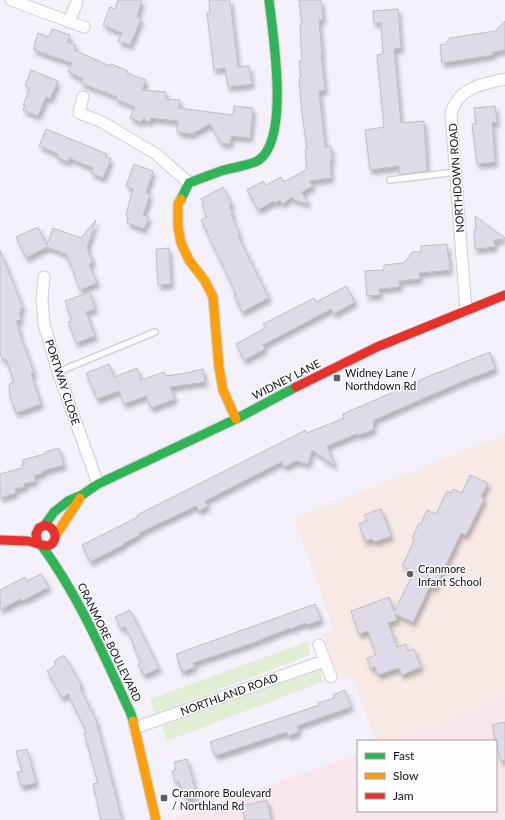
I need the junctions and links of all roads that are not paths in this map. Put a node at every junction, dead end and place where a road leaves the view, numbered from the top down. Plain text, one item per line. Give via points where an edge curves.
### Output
1 (11, 0) edge
2 (269, 0) edge
3 (77, 2) dead end
4 (69, 22) junction
5 (84, 27) dead end
6 (505, 79) edge
7 (83, 97) dead end
8 (456, 172) junction
9 (390, 180) dead end
10 (189, 183) junction
11 (44, 277) dead end
12 (505, 294) edge
13 (466, 311) junction
14 (155, 332) dead end
15 (58, 372) junction
16 (236, 419) junction
17 (98, 484) junction
18 (82, 495) junction
19 (40, 529) junction
20 (56, 537) junction
21 (0, 540) edge
22 (40, 545) junction
23 (59, 569) junction
24 (319, 645) dead end
25 (324, 661) junction
26 (331, 677) dead end
27 (135, 728) junction
28 (156, 820) edge

1 - 4 street
2 - 10 street via 276,110 274,133 268,152 258,161
3 - 4 street
4 - 5 street
6 - 8 street, NORTHDOWN ROAD via 478,85 462,94 453,105 451,114
7 - 10 street via 79,113 102,122 156,154
8 - 9 lane
8 - 13 street, NORTHDOWN ROAD
10 - 16 street via 178,204 181,243 213,297 223,390
11 - 15 street, PORTWAY CLOSE via 44,324
12 - 13 street, WIDNEY LANE
13 - 16 street, WIDNEY LANE via 377,347
14 - 15 lane
15 - 17 street, PORTWAY CLOSE
16 - 17 street, WIDNEY LANE
17 - 18 street, WIDNEY LANE
18 - 19 street, WIDNEY LANE via 68,501 54,512
18 - 20 street, WIDNEY LANE
19 - 20 street via 52,529
19 - 21 street via 21,532
19 - 22 street via 35,537
20 - 22 street via 48,546
20 - 23 street, CRANMORE BOULEVARD
21 - 22 street
22 - 23 street, CRANMORE BOULEVARD
23 - 27 street, CRANMORE BOULEVARD via 84,612 124,695
24 - 25 street
25 - 26 street
25 - 27 street, NORTHLAND ROAD
27 - 28 street, CRANMORE BOULEVARD

